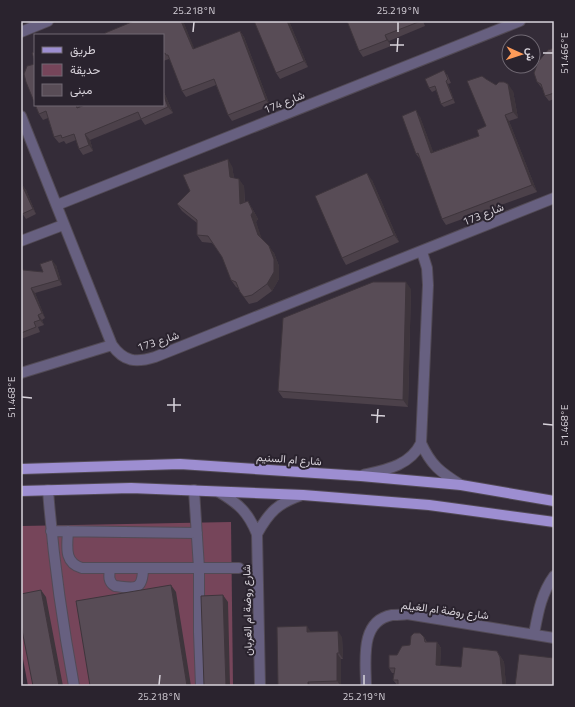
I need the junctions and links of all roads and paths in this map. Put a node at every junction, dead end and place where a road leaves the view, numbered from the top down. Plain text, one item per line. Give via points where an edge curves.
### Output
1 (48, 21) edge
2 (520, 21) edge
3 (21, 32) edge
4 (21, 116) edge
5 (554, 198) edge
6 (57, 205) junction
7 (63, 224) junction
8 (21, 241) edge
9 (422, 252) junction
10 (112, 345) junction
11 (21, 373) edge
12 (421, 443) junction
13 (21, 469) edge
14 (361, 476) junction
15 (461, 485) junction
16 (48, 490) junction
17 (194, 490) junction
18 (23, 492) edge
19 (219, 492) junction
20 (303, 495) junction
21 (554, 501) edge
22 (554, 522) edge
23 (51, 531) junction
24 (68, 531) junction
25 (197, 533) junction
26 (258, 534) junction
27 (110, 568) junction
28 (143, 568) junction
29 (199, 568) junction
30 (238, 568) dead end
31 (554, 576) edge
32 (534, 634) junction
33 (554, 638) edge
34 (74, 686) edge
35 (201, 686) edge
36 (260, 686) edge
37 (366, 686) edge

1 - 3 street
2 - 6 street, شارع 174
4 - 6 street, شارع 173
5 - 9 street, شارع 173
6 - 7 street, شارع 173
7 - 8 street
7 - 10 street, شارع 173
9 - 10 street, شارع 173 via 147,359 131,360 116,351
9 - 12 street via 427,268 428,286
10 - 11 street
12 - 14 street via 414,454 401,464
12 - 15 street via 432,463
13 - 14 main road, شارع ام السنيم via 180,464
14 - 15 main road, شارع ام السنيم
15 - 21 main road, شارع ام السنيم
16 - 17 main road
16 - 18 main road
16 - 23 street
17 - 19 main road
17 - 25 street
19 - 20 main road
19 - 26 street, شارع روضة ام الغربان via 246,512
20 - 22 main road via 429,505
20 - 26 street, شارع روضة ام الغربان via 276,508 265,519
23 - 24 street
23 - 34 street via 61,613
24 - 25 street
24 - 27 street via 68,555 73,564 82,568
25 - 29 street
26 - 36 street, شارع روضة ام الغربان
27 - 28 street
27 - 28 street via 109,580 112,584 132,587 141,583
28 - 29 street
29 - 30 street
29 - 35 street
31 - 32 street via 539,605
32 - 33 street, شارع روضة ام الغيلم
32 - 37 street, شارع روضة ام الغيلم via 407,614 391,616 376,622 368,636 365,653

